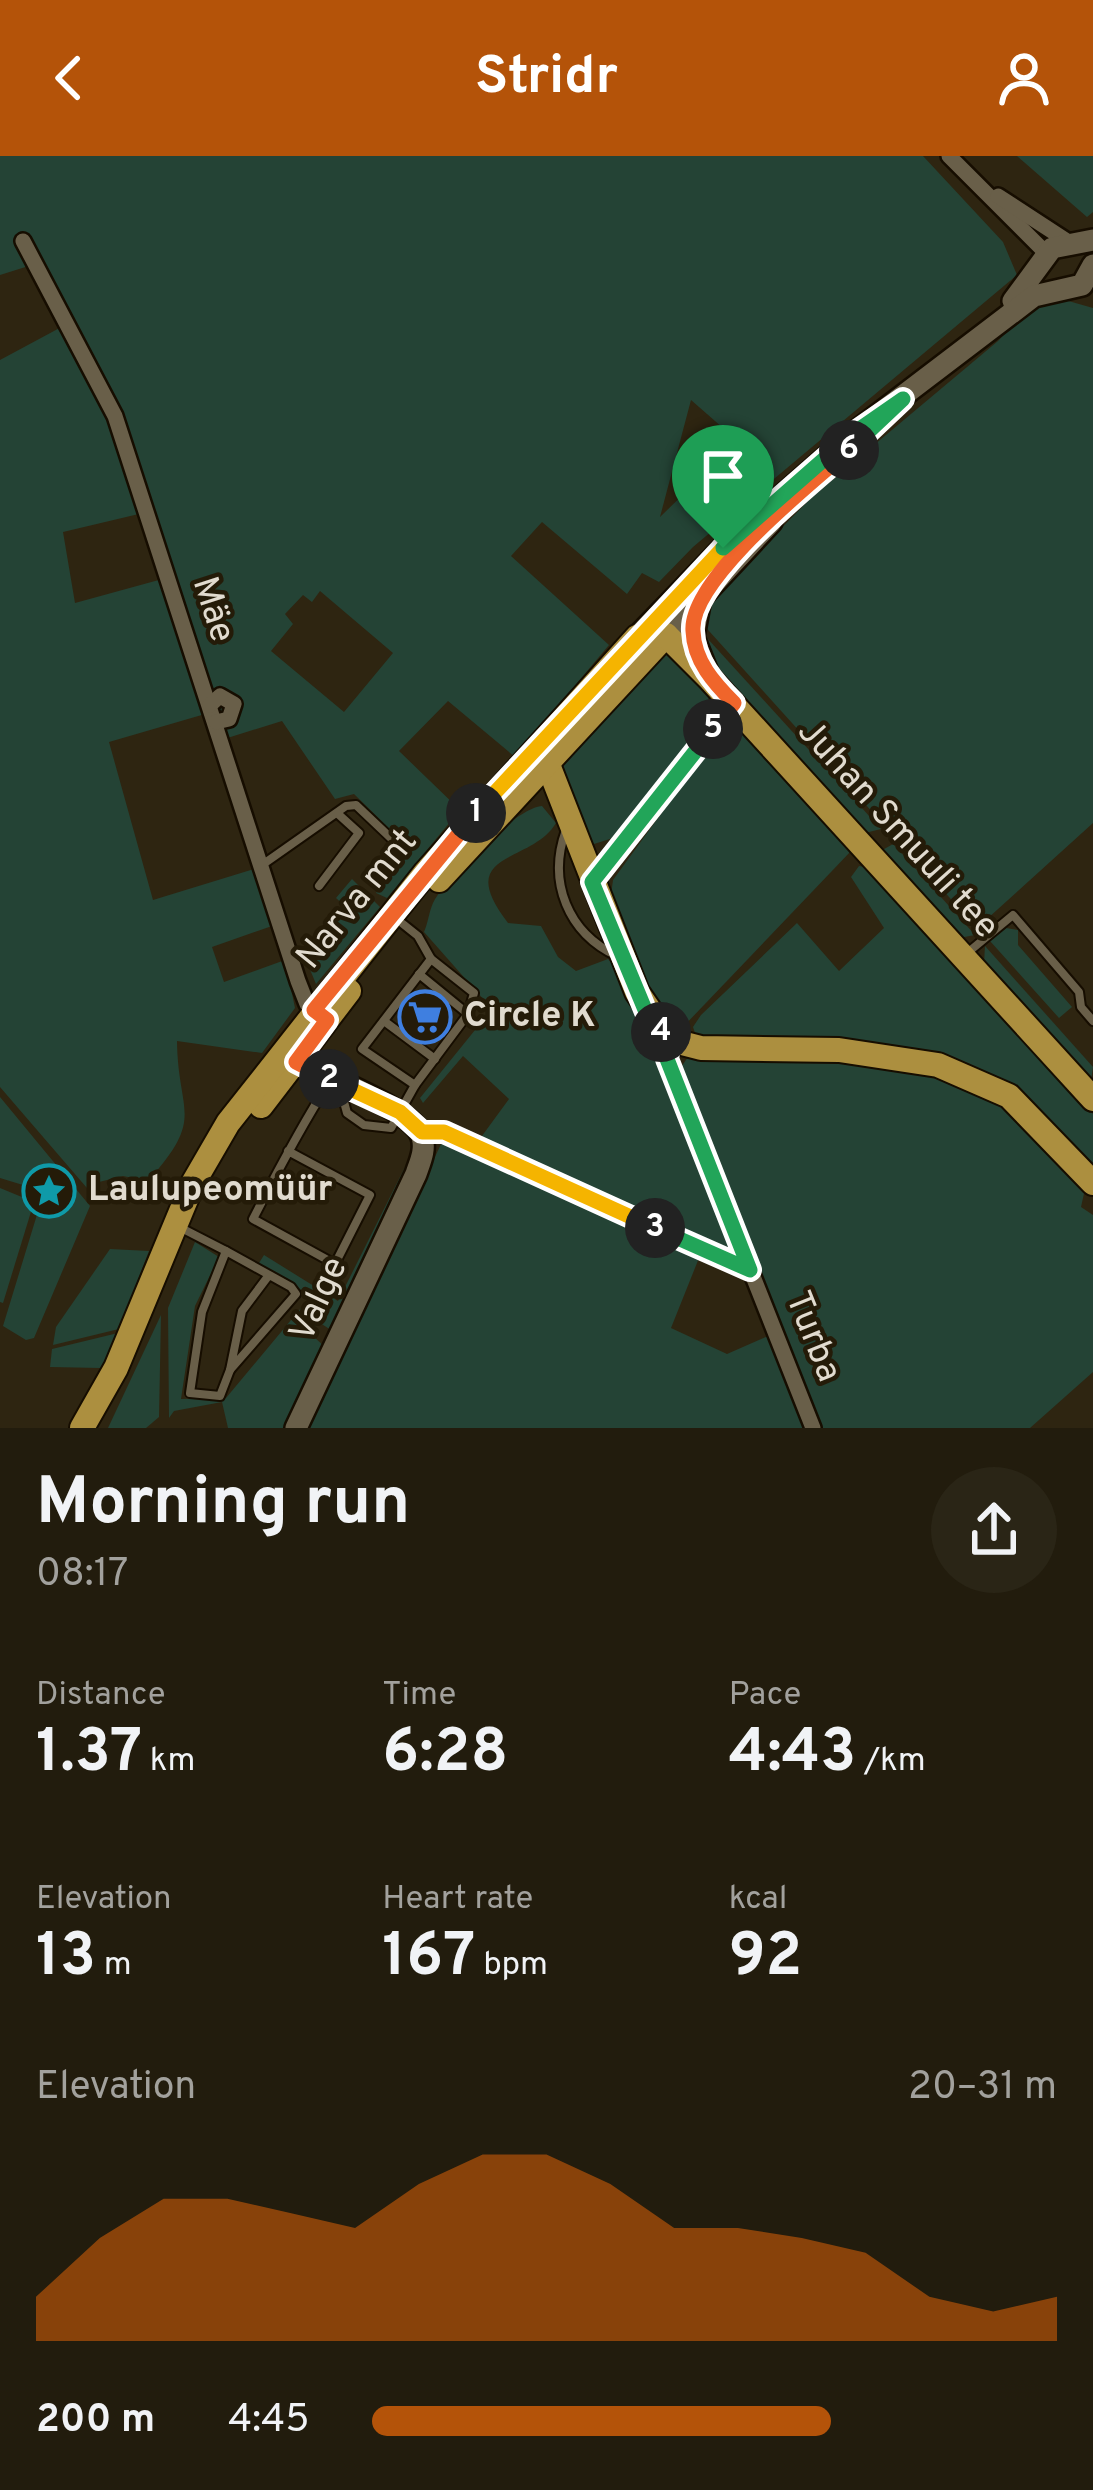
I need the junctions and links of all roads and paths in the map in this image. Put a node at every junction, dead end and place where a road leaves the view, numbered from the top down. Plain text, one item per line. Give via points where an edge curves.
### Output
1 (950, 156) edge
2 (970, 177) junction
3 (23, 241) dead end
4 (1078, 241) edge
5 (1047, 254) junction
6 (1093, 269) edge
7 (1065, 289) junction
8 (1093, 299) edge
9 (998, 321) junction
10 (903, 399) junction
11 (703, 593) junction
12 (665, 635) junction
13 (637, 637) junction
14 (709, 678) junction
15 (734, 703) junction
16 (556, 727) junction
17 (545, 767) junction
18 (337, 813) junction
19 (566, 818) junction
20 (487, 830) junction
21 (394, 842) dead end
22 (260, 866) junction
23 (592, 882) junction
24 (319, 886) dead end
25 (403, 924) junction
26 (963, 956) junction
27 (431, 958) junction
28 (624, 959) junction
29 (419, 974) junction
30 (468, 1014) junction
31 (321, 1015) junction
32 (384, 1021) junction
33 (1093, 1021) edge
34 (670, 1040) junction
35 (288, 1057) junction
36 (435, 1059) junction
37 (335, 1082) junction
38 (415, 1085) junction
39 (1093, 1099) edge
40 (400, 1112) junction
41 (422, 1132) junction
42 (288, 1151) junction
43 (1093, 1183) edge
44 (188, 1231) junction
45 (226, 1251) junction
46 (750, 1270) junction
47 (268, 1275) junction
48 (230, 1370) junction
49 (82, 1428) edge
50 (99, 1428) edge
51 (296, 1428) edge
52 (813, 1428) edge

1 - 2 street
2 - 4 street
2 - 5 street
3 - 22 street, Mäe via 115,416 210,705 220,697 234,704 229,719 216,722
4 - 5 main road
4 - 6 main road
5 - 7 main road via 1048,277
5 - 9 main road, Narva mnt
6 - 7 main road via 1082,285
7 - 8 main road
7 - 9 main road, Narva mnt via 1040,293
9 - 10 main road, Narva mnt
10 - 11 main road, Narva mnt
10 - 13 main road, Narva mnt via 723,548
11 - 12 main road, Narva mnt
11 - 14 main road via 692,629
12 - 13 main road
12 - 14 main road, Juhan Smuuli tee
12 - 17 main road, Narva mnt
13 - 16 main road, Narva mnt
14 - 15 main road, Juhan Smuuli tee
15 - 23 street
15 - 26 main road, Juhan Smuuli tee
16 - 17 main road
16 - 31 main road, Narva mnt via 425,872
17 - 19 main road
17 - 20 main road, Narva mnt
18 - 21 lane via 356,805
18 - 22 lane
18 - 24 lane via 359,833
19 - 20 main road via 536,798
19 - 23 main road
19 - 28 lane via 561,891 575,928
20 - 25 main road, Narva mnt
22 - 31 street via 298,981
23 - 28 main road
25 - 27 lane
25 - 31 main road, Narva mnt
26 - 33 lane via 1013,915 1079,992
26 - 39 main road, Juhan Smuuli tee
27 - 29 lane
27 - 30 lane via 474,993
28 - 34 main road via 646,1012
29 - 30 lane
29 - 32 lane
30 - 36 lane
31 - 35 main road, Narva mnt
32 - 36 lane
32 - 38 lane via 362,1049
34 - 43 main road via 938,1065 1010,1096
34 - 46 street, Turba via 667,1059
35 - 37 main road, Turba
35 - 44 main road, Narva mnt
35 - 49 main road, Narva mnt via 192,1185 116,1368
36 - 38 lane
37 - 40 main road, Turba
37 - 42 lane
38 - 40 lane
40 - 41 main road, Turba
41 - 46 street, Turba via 444,1132
41 - 51 main road, Valge via 416,1174
42 - 42 lane via 253,1220 334,1264 370,1195
44 - 45 lane
44 - 50 main road, Narva mnt
45 - 47 lane
45 - 48 lane via 202,1312 190,1393 220,1396
46 - 52 street, Turba
47 - 48 lane via 242,1312
47 - 48 lane via 296,1294

